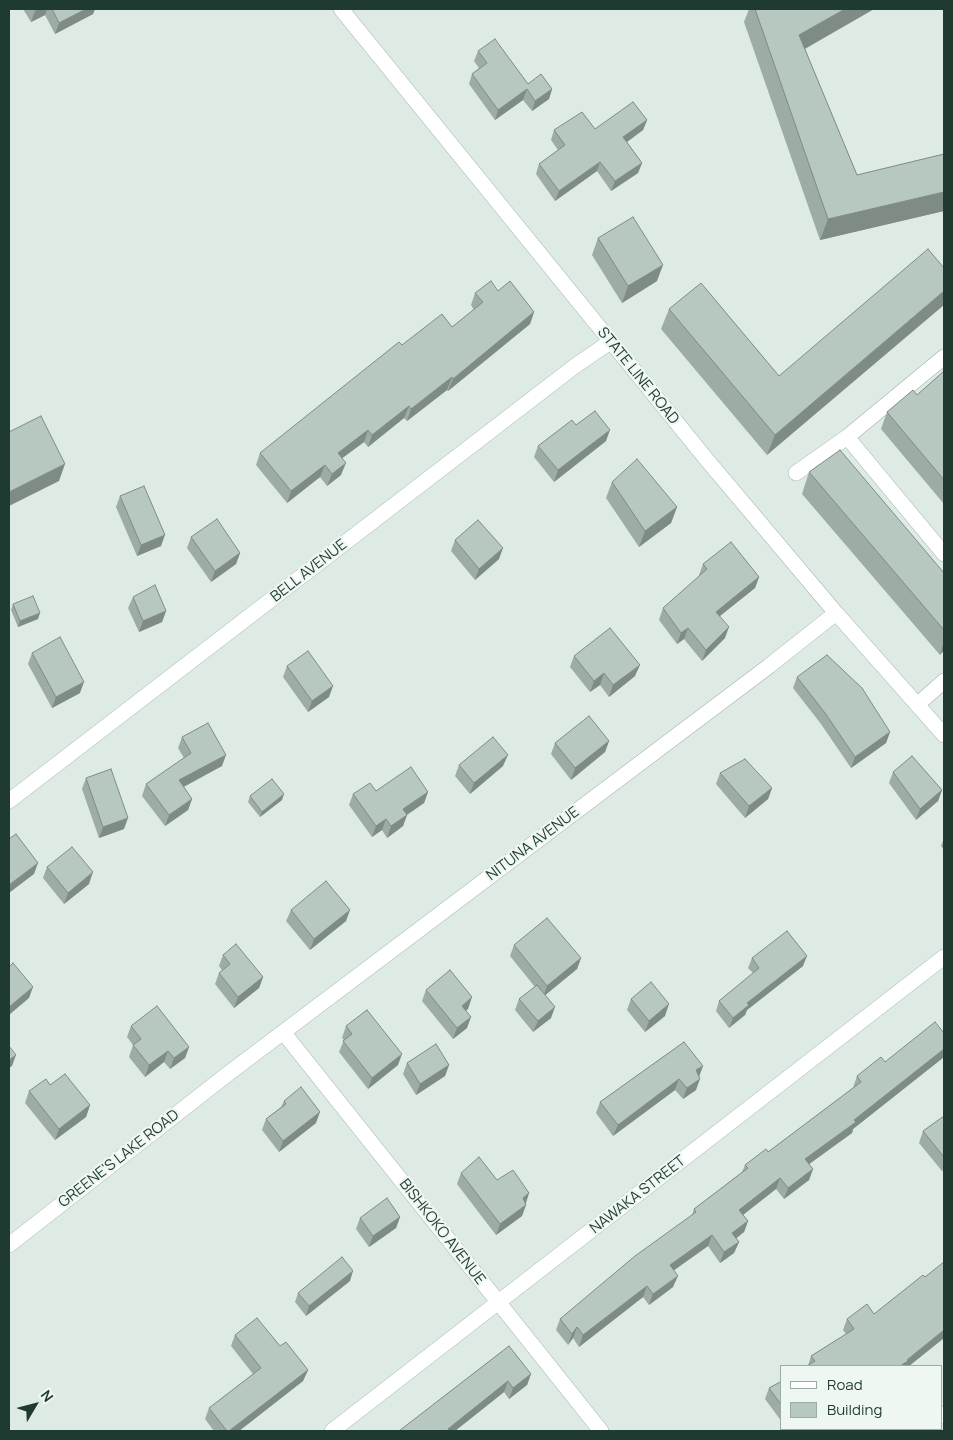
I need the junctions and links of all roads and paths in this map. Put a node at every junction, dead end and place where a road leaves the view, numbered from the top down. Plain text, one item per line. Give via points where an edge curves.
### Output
1 (341, 9) edge
2 (610, 342) junction
3 (944, 357) edge
4 (847, 436) junction
5 (796, 473) dead end
6 (944, 554) edge
7 (836, 613) junction
8 (944, 681) edge
9 (918, 704) junction
10 (944, 735) edge
11 (9, 801) edge
12 (944, 957) edge
13 (283, 1032) junction
14 (229, 1073) joint
15 (9, 1245) edge
16 (498, 1303) junction
17 (332, 1431) edge
18 (601, 1431) edge

1 - 2 street, STATE LINE ROAD
2 - 7 street, STATE LINE ROAD
2 - 11 street, BELL AVENUE
3 - 4 street
4 - 5 street
4 - 6 street
7 - 9 street, STATE LINE ROAD
7 - 13 street, NITUNA AVENUE
8 - 9 street
9 - 10 street, STATE LINE ROAD
12 - 16 street, NAWAKA STREET
13 - 14 street, NITUNA AVENUE
13 - 16 street, BISHKOKO AVENUE
14 - 15 street, GREENE'S LAKE ROAD
16 - 17 street, NAWAKA STREET
16 - 18 street, BISHKOKO AVENUE

